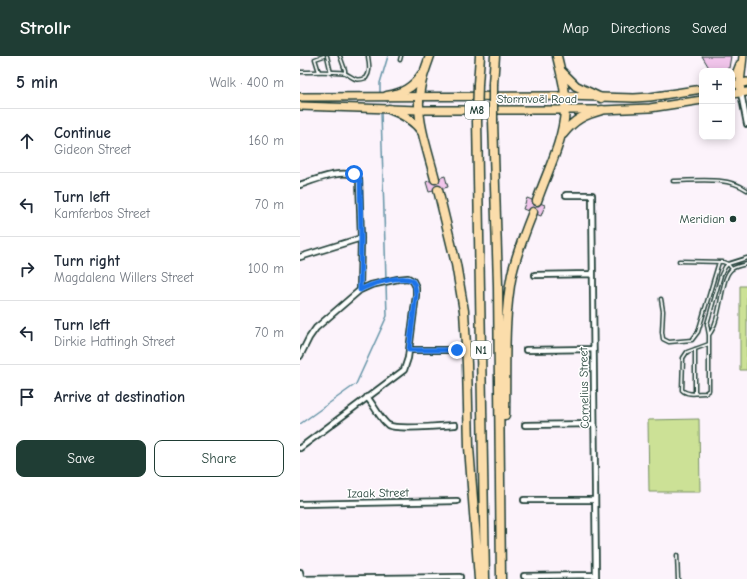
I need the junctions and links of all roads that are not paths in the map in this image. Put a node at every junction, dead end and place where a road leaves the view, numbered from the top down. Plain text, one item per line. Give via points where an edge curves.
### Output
1 (324, 56) edge
2 (327, 56) edge
3 (340, 56) edge
4 (368, 56) edge
5 (401, 56) edge
6 (430, 56) edge
7 (480, 56) edge
8 (495, 56) edge
9 (557, 56) edge
10 (743, 56) edge
11 (400, 60) dead end
12 (424, 71) junction
13 (561, 71) junction
14 (300, 72) edge
15 (319, 72) junction
16 (331, 72) junction
17 (345, 73) junction
18 (735, 74) edge
19 (744, 83) edge
20 (699, 87) edge
21 (699, 89) edge
22 (682, 92) junction
23 (744, 92) edge
24 (386, 96) junction
25 (419, 96) junction
26 (565, 96) junction
27 (300, 97) edge
28 (601, 98) junction
29 (699, 100) edge
30 (300, 106) edge
31 (388, 109) junction
32 (419, 110) junction
33 (566, 110) junction
34 (602, 110) junction
35 (747, 124) edge
36 (424, 135) junction
37 (560, 137) junction
38 (435, 179) dead end
39 (673, 181) dead end
40 (300, 184) edge
41 (438, 190) dead end
42 (747, 190) edge
43 (566, 195) dead end
44 (537, 201) dead end
45 (533, 212) dead end
46 (361, 238) junction
47 (300, 256) edge
48 (747, 258) edge
49 (679, 261) dead end
50 (719, 262) junction
51 (728, 264) junction
52 (747, 264) edge
53 (732, 268) junction
54 (535, 274) dead end
55 (592, 274) junction
56 (360, 290) junction
57 (661, 299) dead end
58 (709, 335) junction
59 (709, 344) junction
60 (593, 349) junction
61 (695, 349) junction
62 (409, 350) junction
63 (457, 350) dead end
64 (526, 350) dead end
65 (300, 356) edge
66 (695, 394) junction
67 (367, 397) junction
68 (594, 424) junction
69 (454, 425) dead end
70 (525, 425) dead end
71 (300, 448) edge
72 (524, 500) dead end
73 (595, 500) junction
74 (457, 501) dead end
75 (300, 504) edge
76 (677, 555) dead end
77 (501, 556) junction
78 (300, 572) edge
79 (524, 576) dead end
80 (460, 577) dead end
81 (596, 577) edge
82 (301, 579) edge
83 (479, 579) edge
84 (485, 579) edge
85 (502, 579) edge
86 (678, 579) edge

1 - 15 lane via 315,60
2 - 16 lane
3 - 17 lane
4 - 17 lane via 370,68 366,78 352,78
5 - 11 lane
6 - 12 highway
7 - 84 highway, N1, bridge via 477,120
8 - 77 highway, N1, bridge via 493,120
9 - 13 highway
10 - 18 main road
10 - 19 main road
12 - 24 highway via 410,87
12 - 25 highway
13 - 26 highway
13 - 28 highway via 576,86
14 - 15 lane
15 - 16 lane
16 - 17 lane
19 - 23 main road
20 - 22 main road
21 - 22 main road, Stormvoël Road / M8
22 - 28 main road, Stormvoël Road / M8 via 650,97
23 - 35 street
24 - 25 main road, Stormvoël Road / M8
24 - 27 main road, Stormvoël Road / M8
25 - 26 main road, Stormvoël Road / M8
25 - 32 highway
26 - 28 main road, Stormvoël Road / M8
26 - 33 highway
29 - 34 main road, Stormvoël Road / M8 via 650,108
30 - 31 main road, Stormvoël Road / M8
31 - 32 main road, Stormvoël Road / M8
31 - 36 highway via 410,119
32 - 33 main road, Stormvoël Road / M8
32 - 36 highway
33 - 34 main road, Stormvoël Road / M8
33 - 37 highway
34 - 37 highway via 574,121
36 - 38 highway
37 - 44 highway
39 - 42 lane via 715,181
40 - 46 street via 328,176 357,176 360,181
41 - 83 highway via 456,264 464,311 470,455
43 - 55 street, Cornelius Street via 590,194 592,197
45 - 77 highway via 512,273 507,316
46 - 47 street
46 - 56 street
48 - 51 lane
49 - 50 lane
50 - 51 lane
50 - 57 lane via 698,332 692,340 666,342 663,339
51 - 53 lane
51 - 58 lane via 721,275 708,320
52 - 53 lane
53 - 58 lane via 726,279 717,320
54 - 55 street
55 - 60 street, Cornelius Street
56 - 62 street via 390,280 410,279 414,283 416,291
56 - 65 street via 317,327
58 - 59 lane
59 - 61 lane
59 - 66 lane via 709,390
60 - 64 street
60 - 68 street, Cornelius Street
61 - 66 lane
61 - 66 lane via 687,352 682,361 682,390
62 - 63 street
62 - 67 street via 404,370
67 - 69 street via 390,426
67 - 71 street
68 - 70 street
68 - 73 street, Cornelius Street
72 - 73 street
73 - 81 street, Cornelius Street
74 - 75 street, Izaak Street
76 - 86 lane
77 - 85 highway, N1
78 - 82 street
79 - 81 street
80 - 82 street

